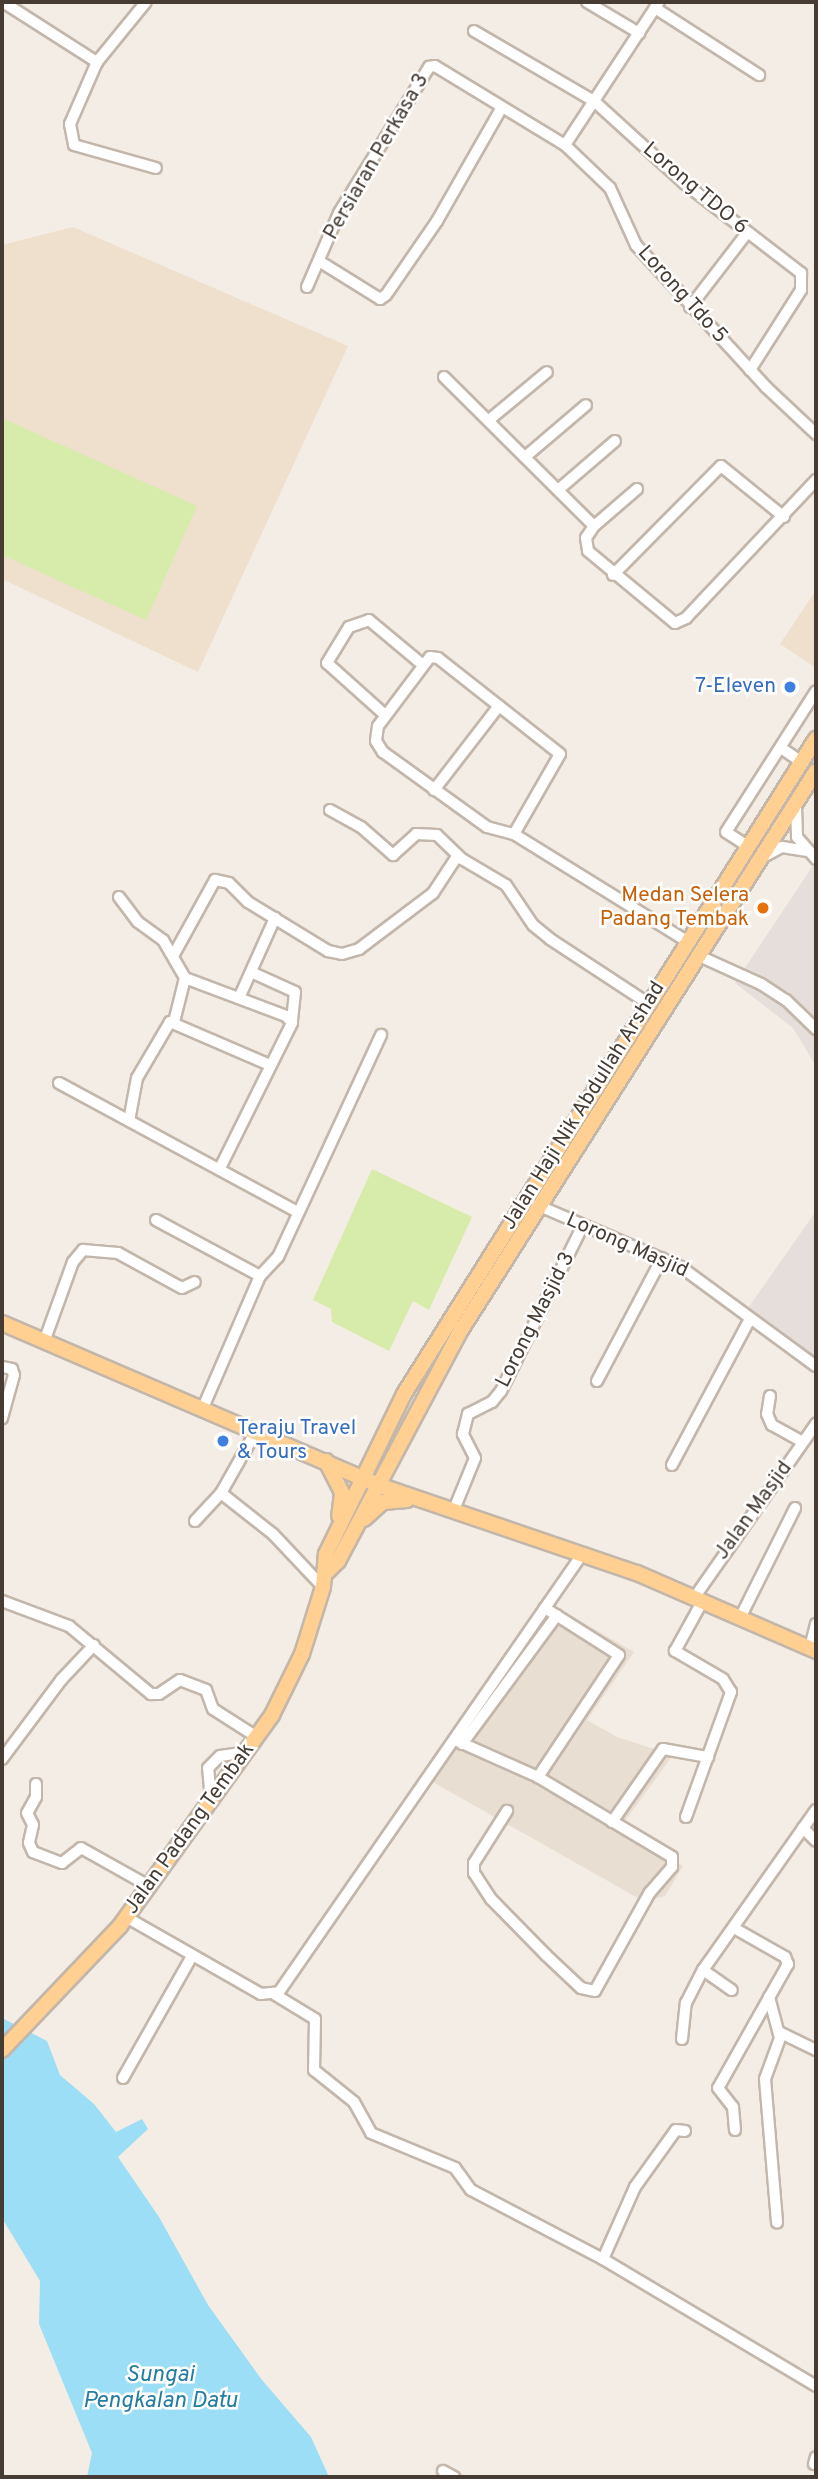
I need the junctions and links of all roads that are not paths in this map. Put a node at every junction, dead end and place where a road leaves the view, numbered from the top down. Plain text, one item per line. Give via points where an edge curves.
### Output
1 (3, 2) edge
2 (146, 2) edge
3 (587, 2) edge
4 (657, 5) edge
5 (474, 30) dead end
6 (639, 33) junction
7 (97, 62) junction
8 (759, 75) dead end
9 (594, 101) junction
10 (501, 109) junction
11 (565, 145) junction
12 (156, 168) dead end
13 (747, 233) junction
14 (319, 261) junction
15 (307, 287) dead end
16 (690, 307) junction
17 (750, 370) junction
18 (547, 372) dead end
19 (444, 377) dead end
20 (586, 405) dead end
21 (489, 420) junction
22 (816, 434) edge
23 (615, 441) dead end
24 (525, 457) junction
25 (816, 480) edge
26 (637, 489) dead end
27 (558, 490) junction
28 (784, 517) junction
29 (594, 526) junction
30 (613, 575) junction
31 (423, 665) junction
32 (816, 691) edge
33 (499, 706) junction
34 (384, 714) junction
35 (816, 739) edge
36 (780, 748) junction
37 (802, 762) junction
38 (816, 771) edge
39 (434, 790) junction
40 (799, 796) junction
41 (330, 810) dead end
42 (514, 834) junction
43 (749, 847) junction
44 (806, 851) junction
45 (458, 855) junction
46 (762, 858) junction
47 (816, 859) edge
48 (119, 898) dead end
49 (275, 918) junction
50 (688, 943) junction
51 (697, 955) junction
52 (173, 956) junction
53 (251, 972) junction
54 (186, 978) junction
55 (239, 998) junction
56 (649, 1004) junction
57 (174, 1022) junction
58 (292, 1023) junction
59 (816, 1029) edge
60 (380, 1035) dead end
61 (270, 1065) junction
62 (59, 1083) dead end
63 (129, 1121) junction
64 (220, 1168) junction
65 (537, 1205) junction
66 (298, 1212) junction
67 (156, 1220) dead end
68 (582, 1227) junction
69 (662, 1258) junction
70 (260, 1276) junction
71 (195, 1282) dead end
72 (749, 1321) junction
73 (2, 1323) edge
74 (44, 1342) junction
75 (816, 1366) edge
76 (2, 1367) edge
77 (597, 1381) dead end
78 (770, 1396) dead end
79 (202, 1410) junction
80 (2, 1418) edge
81 (816, 1424) edge
82 (255, 1433) junction
83 (803, 1443) junction
84 (326, 1461) junction
85 (672, 1465) dead end
86 (363, 1479) junction
87 (377, 1485) junction
88 (221, 1493) junction
89 (415, 1500) junction
90 (794, 1508) dead end
91 (453, 1512) junction
92 (195, 1521) dead end
93 (336, 1531) junction
94 (352, 1532) junction
95 (583, 1553) junction
96 (323, 1581) junction
97 (698, 1600) junction
98 (2, 1601) edge
99 (545, 1608) junction
100 (557, 1615) junction
101 (740, 1618) junction
102 (816, 1624) edge
103 (94, 1645) junction
104 (813, 1650) edge
105 (257, 1737) junction
106 (459, 1742) junction
107 (247, 1752) junction
108 (708, 1757) junction
109 (2, 1759) edge
110 (538, 1777) junction
111 (36, 1784) dead end
112 (211, 1801) junction
113 (816, 1810) edge
114 (507, 1811) dead end
115 (686, 1817) dead end
116 (612, 1822) junction
117 (803, 1828) junction
118 (816, 1840) edge
119 (149, 1886) junction
120 (126, 1917) junction
121 (734, 1928) junction
122 (192, 1956) junction
123 (703, 1970) junction
124 (732, 1990) dead end
125 (274, 1994) junction
126 (769, 1997) junction
127 (779, 2032) junction
128 (682, 2039) dead end
129 (2, 2050) edge
130 (816, 2050) edge
131 (123, 2078) dead end
132 (735, 2130) dead end
133 (685, 2131) dead end
134 (778, 2222) dead end
135 (603, 2259) junction
136 (816, 2386) edge
137 (443, 2471) dead end
138 (454, 2477) edge

1 - 7 street
2 - 7 street
3 - 6 street
4 - 6 street
4 - 8 street
5 - 9 street, Lorong TDO 6
6 - 9 street
7 - 12 street via 70,124 71,141 80,148
9 - 11 street
9 - 13 street, Lorong TDO 6
10 - 11 street, Persiaran Perkasa 3
10 - 14 street via 437,221 380,299
10 - 14 street, Persiaran Perkasa 3 via 430,66 340,213
11 - 16 street, Lorong Tdo 5 via 612,190 636,245
13 - 16 street
13 - 17 street, Lorong TDO 6 via 801,273 801,290
14 - 15 street, Persiaran Perkasa 3
16 - 17 street, Lorong Tdo 5
17 - 22 street, Lorong Tdo 5
18 - 21 street
19 - 21 street
20 - 24 street
21 - 24 street
23 - 27 street
24 - 27 street
25 - 28 street
26 - 29 street
27 - 29 street
28 - 30 street via 686,618 675,623
28 - 30 street via 721,466
29 - 30 street via 586,538 588,551
31 - 33 street via 430,657 438,658
31 - 34 street
31 - 34 street via 369,620 349,627 327,663
32 - 36 street
33 - 39 street
33 - 42 street via 560,754
34 - 39 street via 376,741 383,752
35 - 37 main road, Jalan Haji Nik Abdullah Arshad
36 - 37 street
36 - 43 street via 726,832
37 - 43 main road, Jalan Haji Nik Abdullah Arshad
38 - 40 main road, Jalan Haji Nik Abdullah Arshad
39 - 42 street via 487,827
40 - 44 street via 794,824
40 - 46 main road, Jalan Haji Nik Abdullah Arshad
41 - 45 street via 361,827 388,854 399,853 416,834 429,832
42 - 50 street
43 - 50 main road, Jalan Haji Nik Abdullah Arshad
44 - 46 street via 782,847
44 - 47 street
45 - 49 street via 433,893 351,953 328,951
45 - 56 street via 506,885 533,925 550,939
46 - 51 main road, Jalan Haji Nik Abdullah Arshad
48 - 52 street via 138,922 163,940
49 - 52 street via 245,900 229,883 215,880
49 - 53 street
50 - 56 main road, Jalan Haji Nik Abdullah Arshad
51 - 59 street via 761,984
51 - 65 main road, Jalan Haji Nik Abdullah Arshad
52 - 54 street
53 - 55 street
53 - 58 street via 295,992
54 - 55 street
54 - 57 street
55 - 58 street via 286,1016
56 - 86 main road, Jalan Haji Nik Abdullah Arshad via 445,1323
57 - 61 street
57 - 63 street via 163,1028 138,1079
58 - 61 street
60 - 66 street
61 - 64 street
62 - 63 street
63 - 64 street
64 - 66 street
65 - 68 street, Lorong Masjid
65 - 87 main road, Jalan Haji Nik Abdullah Arshad via 436,1370
66 - 70 street via 278,1257
67 - 70 street
68 - 69 street, Lorong Masjid
68 - 91 street, Lorong Masjid 3 via 501,1391 492,1402 468,1414 463,1434 475,1458
69 - 72 street, Lorong Masjid via 716,1290
69 - 77 street
70 - 79 street
71 - 74 street via 182,1288 118,1253 83,1250 73,1262
72 - 75 street, Lorong Masjid
72 - 85 street
73 - 74 main road
74 - 79 main road
76 - 80 street via 14,1373
78 - 83 street via 767,1414 772,1425
79 - 82 main road
81 - 83 street, Jalan Masjid
82 - 84 main road
82 - 88 street
83 - 97 street, Jalan Masjid
84 - 86 main road
84 - 93 main road via 342,1493
86 - 87 main road
86 - 93 main road, Jalan Padang Tembak
87 - 89 main road
87 - 94 main road, Jalan Padang Tembak
88 - 92 street
88 - 96 street
89 - 91 main road
89 - 94 main road via 383,1502
90 - 101 street
91 - 95 main road
93 - 96 main road, Jalan Padang Tembak via 326,1554
94 - 96 main road, Jalan Padang Tembak
95 - 97 main road
95 - 99 street
96 - 105 main road, Jalan Padang Tembak via 293,1673
97 - 101 main road
97 - 108 street, Jalan Masjid via 675,1648 679,1657 730,1684
98 - 103 street via 53,1618
99 - 100 street
99 - 106 street
100 - 106 street
100 - 110 street via 618,1651 618,1663
101 - 104 main road
102 - 104 street
103 - 105 street via 151,1694 180,1680 206,1690 213,1709
103 - 109 street via 61,1680
105 - 107 main road, Jalan Padang Tembak
106 - 110 street
106 - 125 street via 284,1987
107 - 112 main road, Jalan Padang Tembak
107 - 112 street via 220,1756 208,1768
108 - 115 street
108 - 116 street via 663,1749
110 - 116 street
111 - 119 street via 36,1797 27,1813 33,1827 29,1843 33,1852 62,1863 81,1848
112 - 119 main road, Jalan Padang Tembak
113 - 117 street
114 - 116 street via 474,1863 474,1873 491,1899 589,1992 601,1986 650,1892 672,1867 672,1857
117 - 118 street
117 - 121 street
119 - 120 main road, Jalan Padang Tembak
120 - 122 street
120 - 129 main road, Jalan Padang Tembak
121 - 123 street
121 - 126 street via 787,1959
122 - 125 street via 261,1994
122 - 131 street
123 - 124 street
123 - 128 street via 686,2003
125 - 135 street via 315,2020 314,2070 354,2102 371,2133 455,2168 471,2190
126 - 127 street
126 - 132 street via 718,2088 733,2107
127 - 130 street
127 - 134 street via 779,2047 765,2078
133 - 135 street via 676,2130 635,2187
135 - 136 street
137 - 138 street

